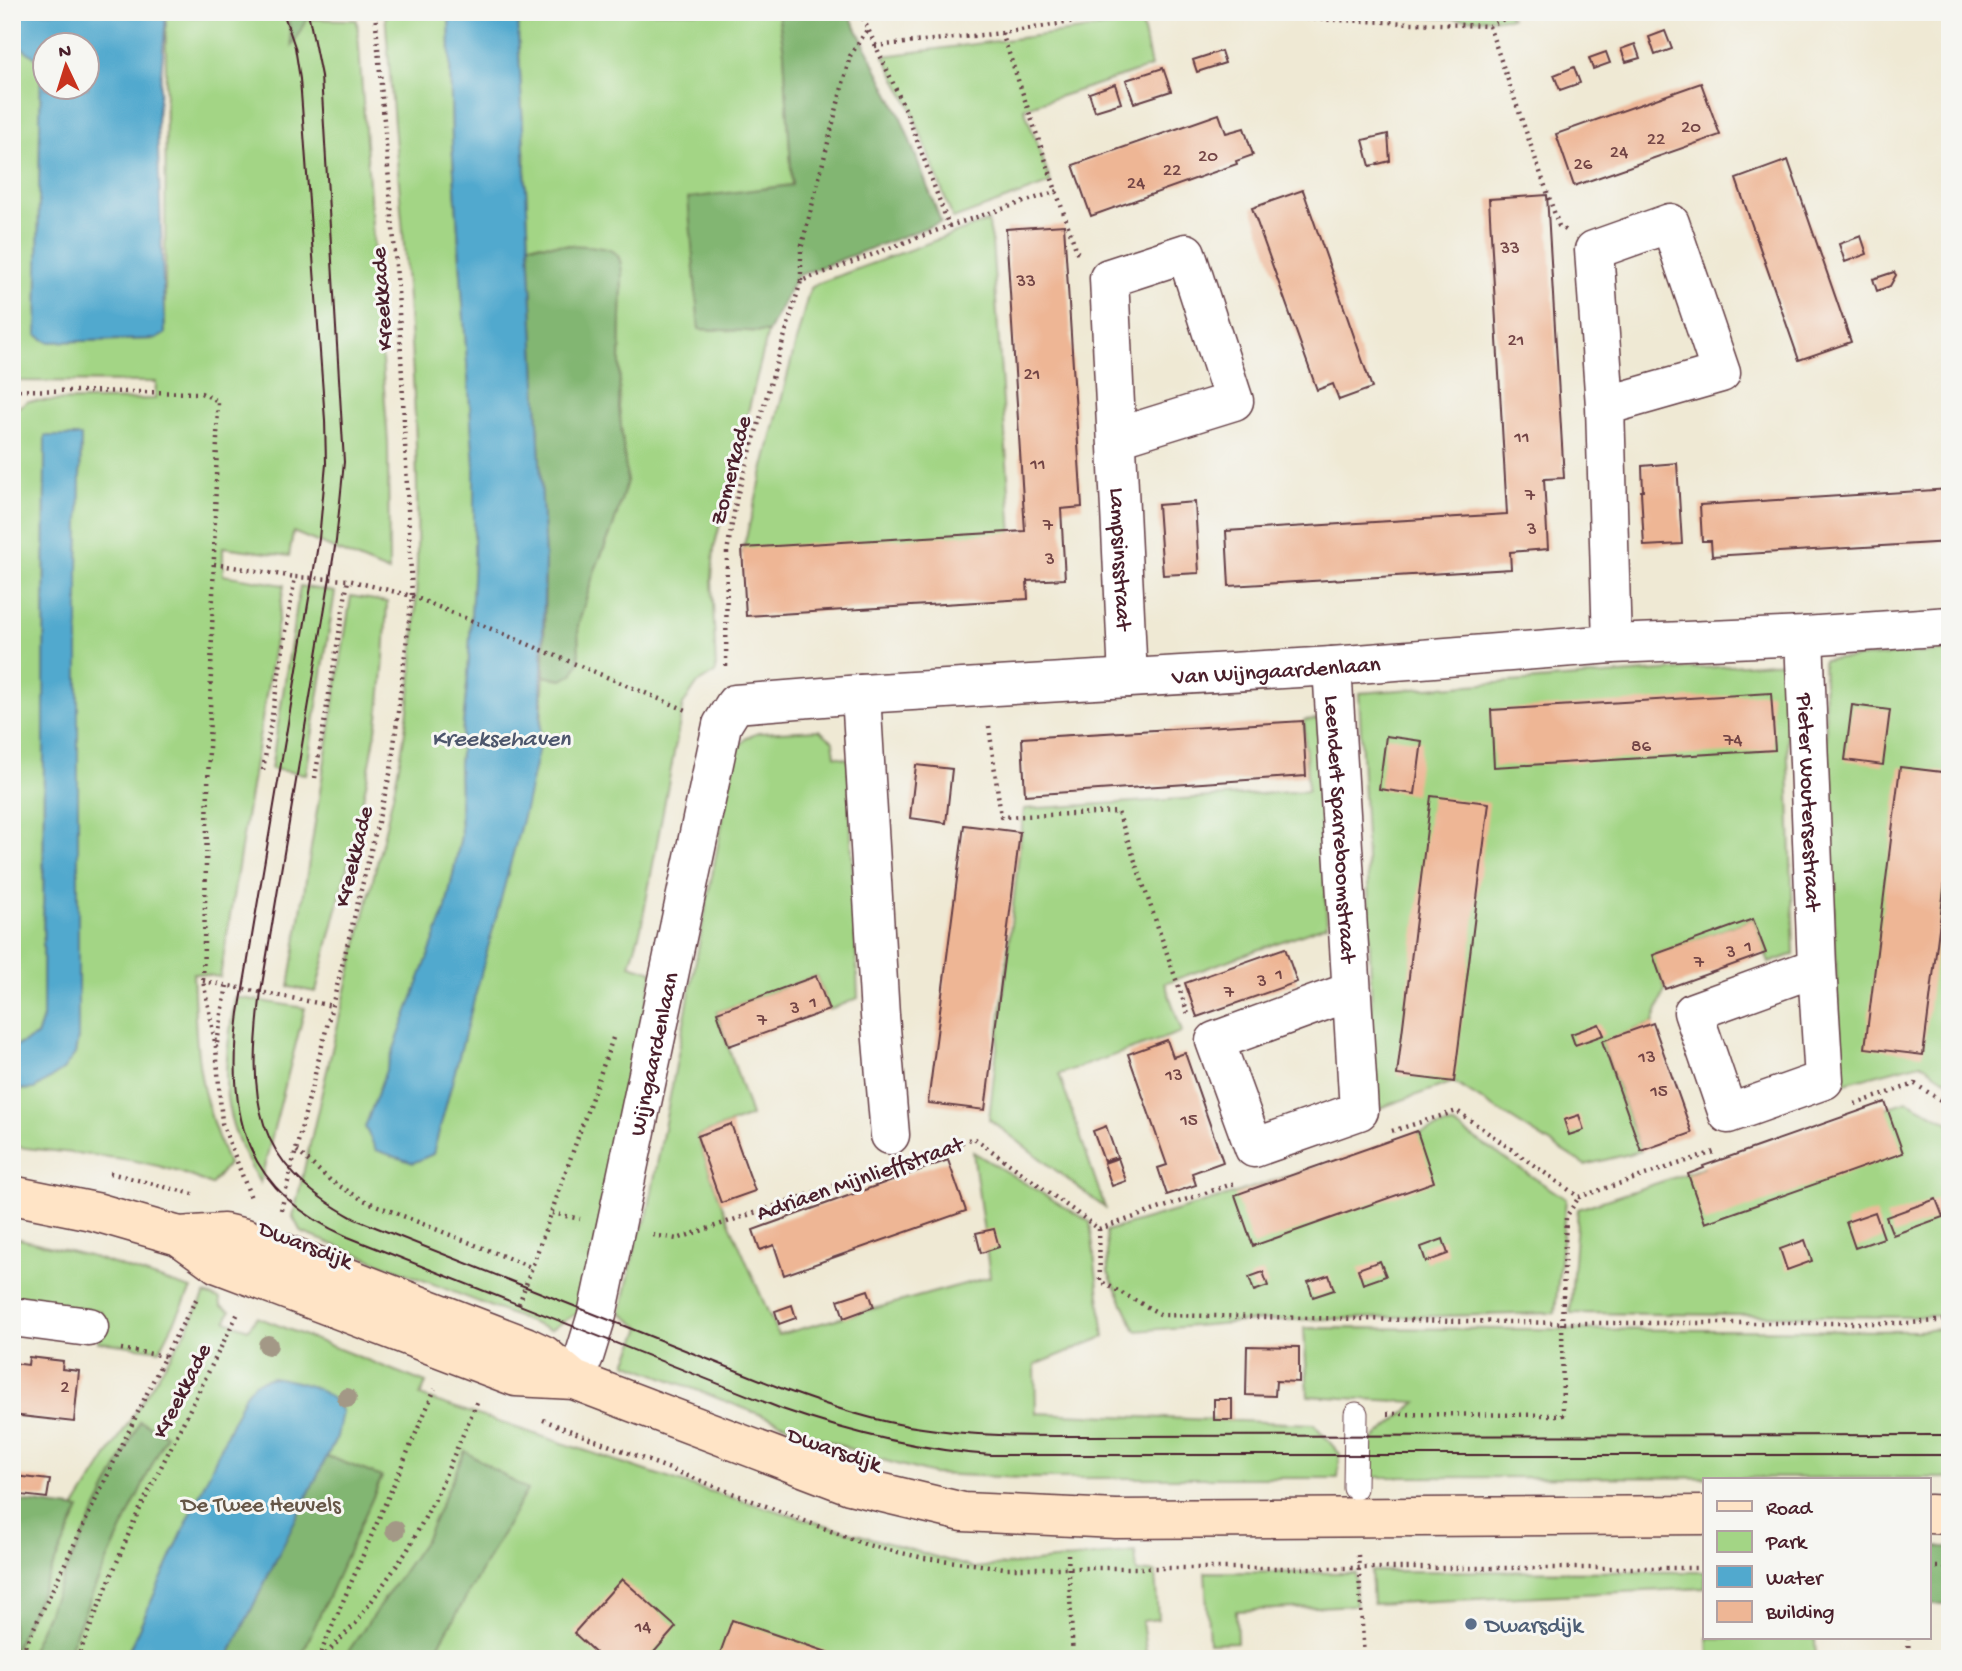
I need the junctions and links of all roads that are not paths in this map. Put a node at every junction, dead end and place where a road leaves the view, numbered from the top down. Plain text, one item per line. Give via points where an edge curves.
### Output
1 (1605, 406) junction
2 (1118, 437) junction
3 (1950, 626) edge
4 (1804, 636) junction
5 (1612, 644) junction
6 (1332, 666) junction
7 (1128, 678) junction
8 (861, 694) junction
9 (722, 725) joint
10 (1817, 967) dead end
11 (1352, 990) junction
12 (896, 1154) road end
13 (12, 1195) edge
14 (12, 1317) edge
15 (89, 1327) dead end
16 (574, 1380) junction
17 (1356, 1414) road end
18 (1355, 1503) junction
19 (1930, 1514) edge
20 (1703, 1515) edge
21 (1950, 1515) edge

1 - 1 street via 1594,250 1670,223 1721,373
1 - 5 street
2 - 2 street, Lampsinsstraat via 1109,278 1186,253 1234,401
2 - 7 street, Lampsinsstraat
3 - 4 street, Van Wijngaardenlaan
4 - 5 street, Van Wijngaardenlaan
4 - 10 street, Pieter Woutersestraat
5 - 6 street, Van Wijngaardenlaan
6 - 7 street, Van Wijngaardenlaan
6 - 11 street, Leendert Sparreboomstraat
7 - 8 street, Van Wijngaardenlaan
8 - 9 street, Van Wijngaardenlaan via 735,704
8 - 12 street, Adriaen Mijnlieffstraat via 879,1003
9 - 16 street, Wijngaardenlaan via 597,1315
11 - 11 street, Leendert Sparreboomstraat via 1215,1041 1254,1148 1359,1111
13 - 16 street, Dwarsdijk via 96,1212 179,1236 218,1264 250,1258 499,1354 528,1378
14 - 15 street
16 - 18 street, Dwarsdijk via 850,1485 963,1512 1116,1519
17 - 18 lane
18 - 20 street, Dwarsdijk
19 - 21 street

